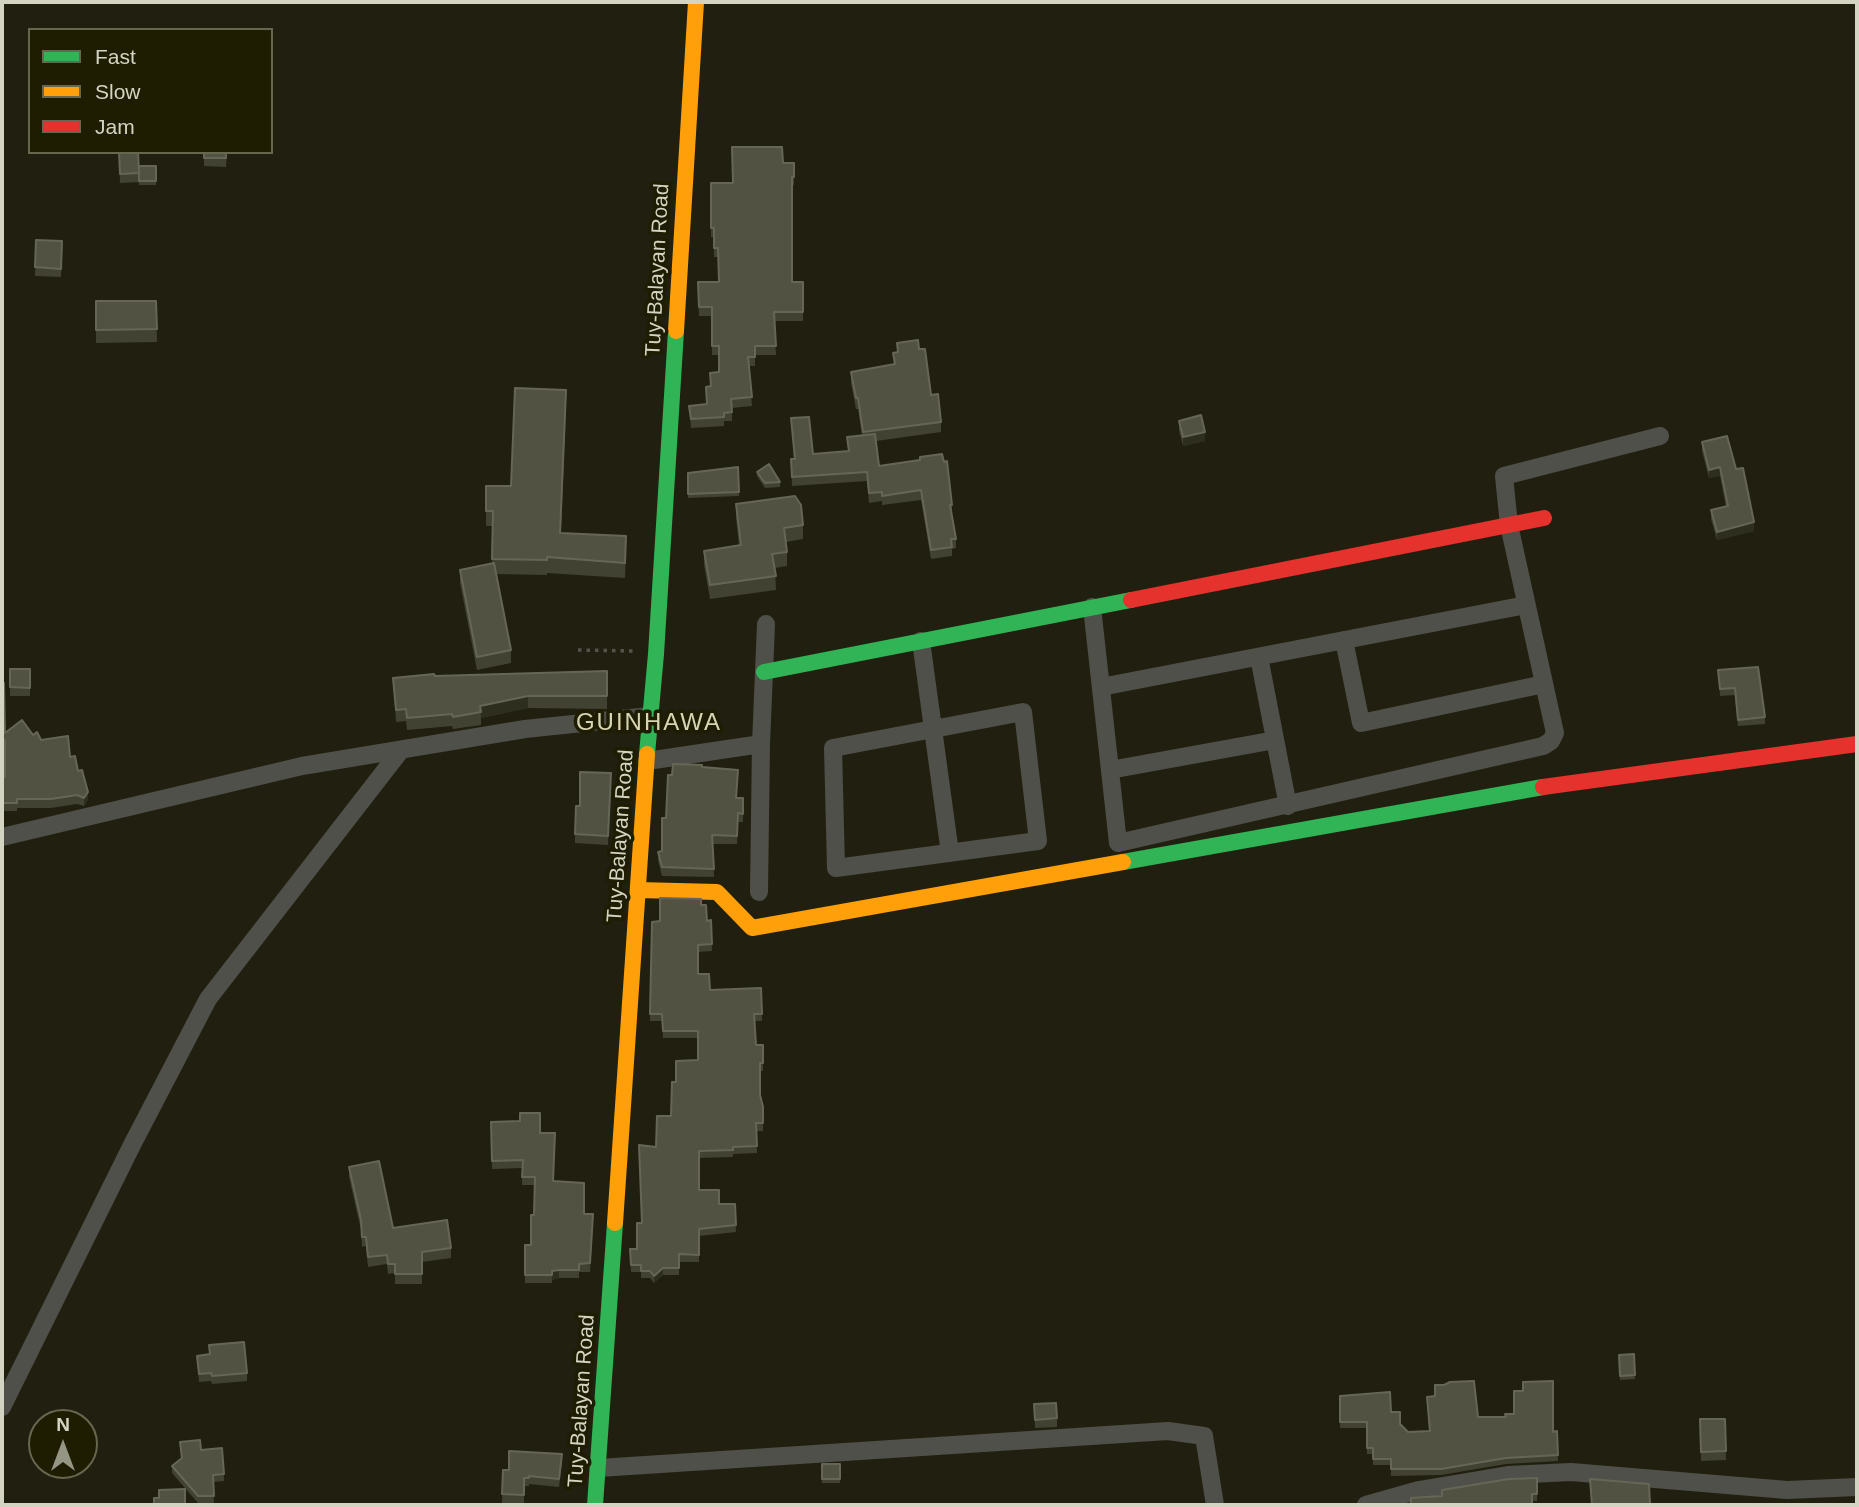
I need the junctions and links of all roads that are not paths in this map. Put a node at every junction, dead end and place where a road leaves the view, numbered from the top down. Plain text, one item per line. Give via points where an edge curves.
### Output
1 (696, 2) edge
2 (1660, 436) dead end
3 (1544, 518) dead end
4 (1509, 525) junction
5 (1527, 605) junction
6 (1092, 607) junction
7 (766, 624) dead end
8 (1344, 640) junction
9 (920, 641) junction
10 (1259, 657) junction
11 (764, 672) junction
12 (1544, 684) junction
13 (1101, 687) junction
14 (650, 716) junction
15 (933, 729) junction
16 (1275, 740) junction
17 (761, 744) junction
18 (1857, 744) edge
19 (401, 750) junction
20 (647, 761) junction
21 (1110, 770) junction
22 (1287, 806) junction
23 (2, 837) edge
24 (950, 853) junction
25 (638, 890) junction
26 (759, 892) dead end
27 (2, 1407) edge
28 (599, 1468) junction
29 (1857, 1487) edge
30 (595, 1505) edge
31 (1215, 1505) edge
32 (1366, 1505) edge

1 - 14 street, Tuy-Balayan Road
2 - 4 street via 1504,476
3 - 4 street
4 - 5 street
4 - 6 street
5 - 8 street
5 - 12 street
6 - 9 street
6 - 13 street
7 - 11 street
8 - 10 street
8 - 12 street via 1361,723
9 - 11 street
9 - 15 street
10 - 13 street
10 - 16 street
11 - 17 street
12 - 22 street via 1555,733 1543,746
13 - 21 street
14 - 19 street via 525,729
14 - 20 street, Tuy-Balayan Road
15 - 24 street
15 - 24 street via 1023,712 1038,841
15 - 24 street via 833,748 835,868
16 - 21 street
16 - 22 street
17 - 20 street
17 - 26 street
18 - 25 street via 1583,780 752,928 717,892
19 - 23 street via 302,766
19 - 27 street via 208,999
20 - 25 street, Tuy-Balayan Road
21 - 22 street via 1118,844
25 - 28 street, Tuy-Balayan Road
28 - 30 street, Tuy-Balayan Road
28 - 31 street via 1168,1431 1204,1436
29 - 32 street via 1787,1490 1572,1472 1482,1479

